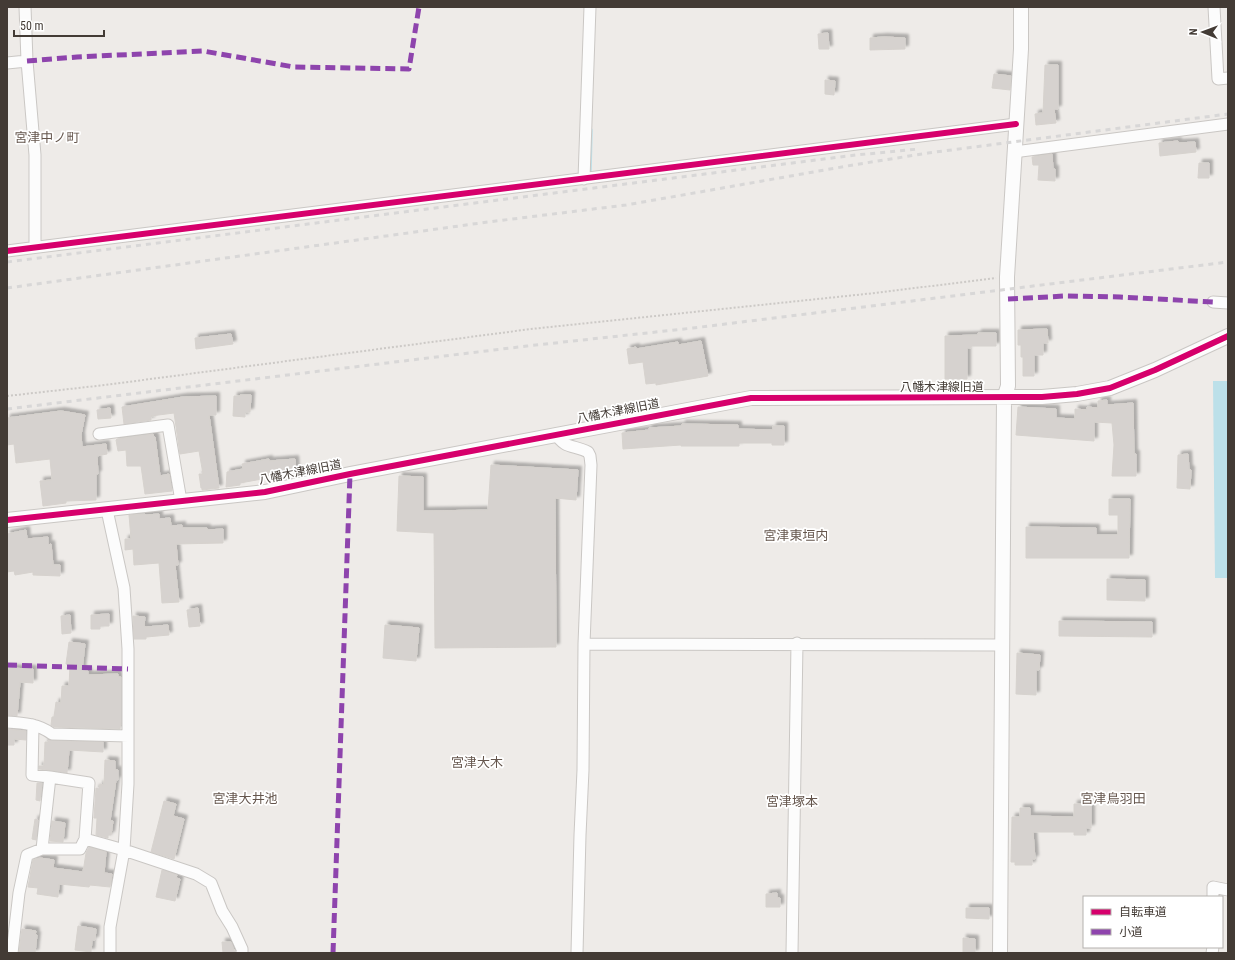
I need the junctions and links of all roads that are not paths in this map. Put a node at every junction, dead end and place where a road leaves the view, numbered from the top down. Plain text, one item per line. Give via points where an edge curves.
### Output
1 (25, 7) edge
2 (590, 7) edge
3 (1021, 7) edge
4 (1214, 7) edge
5 (27, 61) junction
6 (7, 63) edge
7 (1228, 78) edge
8 (1016, 124) junction
9 (1228, 124) edge
10 (1014, 152) junction
11 (584, 179) junction
12 (35, 247) junction
13 (7, 251) edge
14 (1213, 302) dead end
15 (1228, 303) edge
16 (1228, 336) edge
17 (1004, 398) junction
18 (99, 434) dead end
19 (556, 434) junction
20 (182, 501) junction
21 (107, 510) junction
22 (7, 520) edge
23 (584, 644) junction
24 (797, 644) junction
25 (1003, 645) junction
26 (7, 722) edge
27 (33, 725) junction
28 (128, 736) junction
29 (50, 777) junction
30 (85, 839) junction
31 (42, 849) junction
32 (124, 850) junction
33 (1228, 890) edge
34 (1213, 896) edge
35 (12, 953) edge
36 (110, 953) edge
37 (242, 953) edge
38 (577, 953) edge
39 (792, 953) edge
40 (1000, 953) edge

1 - 5 street
2 - 11 street
3 - 8 street
4 - 7 street via 1218,79
5 - 6 street
5 - 12 street via 35,155
8 - 10 street
8 - 11 street
9 - 10 street
10 - 17 street via 1007,277 1008,386
11 - 12 street
12 - 13 street
14 - 15 street
16 - 17 street, 八幡木津線旧道 via 1110,388 1077,394
17 - 19 street, 八幡木津線旧道 via 751,398
17 - 25 street
18 - 20 street via 168,425
19 - 20 street, 八幡木津線旧道 via 265,492
19 - 23 street via 559,441 570,447 585,450 590,456
20 - 21 street, 八幡木津線旧道
21 - 22 street, 八幡木津線旧道
21 - 28 street via 124,588 128,649
23 - 24 street
23 - 38 street
24 - 25 street
24 - 39 street
25 - 40 street
26 - 27 street
27 - 28 street via 52,734
27 - 29 street via 32,775
28 - 32 street
29 - 30 street via 89,783
29 - 31 street
30 - 31 street via 80,849
30 - 32 street
31 - 35 street via 27,855
32 - 36 street via 110,927
32 - 37 street via 196,874 211,883
33 - 34 street via 1213,887

